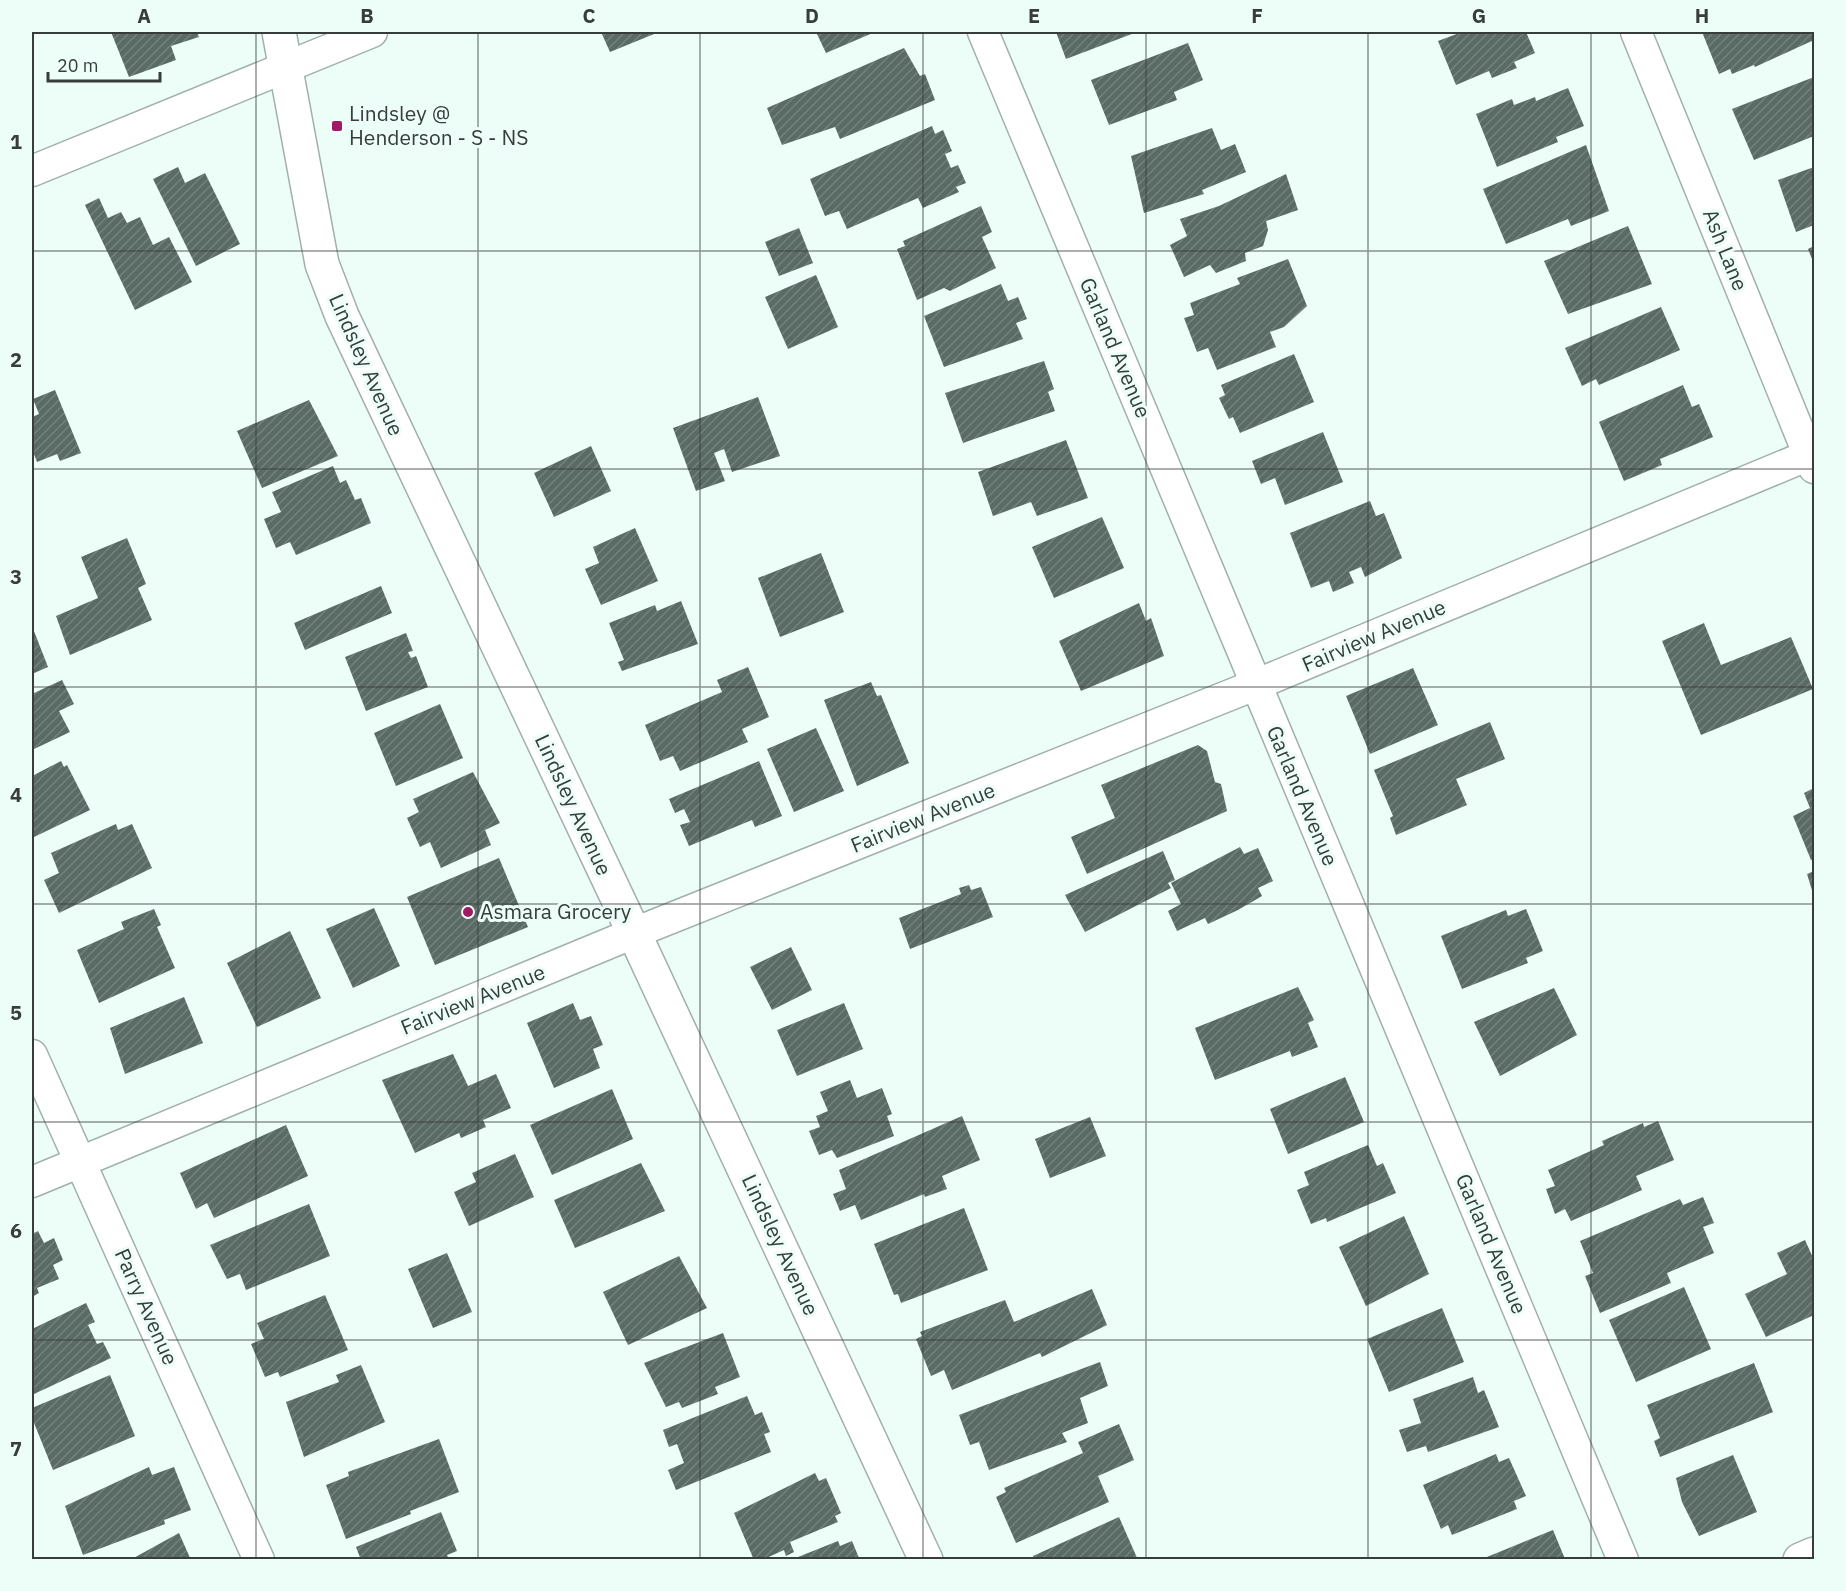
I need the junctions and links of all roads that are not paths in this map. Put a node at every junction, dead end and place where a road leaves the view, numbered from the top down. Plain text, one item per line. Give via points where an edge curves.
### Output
1 (279, 32) edge
2 (372, 32) edge
3 (983, 32) edge
4 (1636, 32) edge
5 (286, 68) junction
6 (32, 171) edge
7 (1813, 459) edge
8 (1256, 685) junction
9 (634, 933) junction
10 (32, 1055) edge
11 (80, 1162) junction
12 (32, 1182) edge
13 (1815, 1554) edge
14 (260, 1560) edge
15 (926, 1560) edge
16 (1623, 1560) edge
17 (1800, 1560) edge

1 - 5 street, Lindsley Avenue
2 - 5 street
3 - 8 street, Garland Avenue
4 - 7 street, Ash Lane
5 - 6 street
5 - 9 street, Lindsley Avenue via 322,264 342,316
7 - 8 street, Fairview Avenue
8 - 9 street, Fairview Avenue
8 - 16 street, Garland Avenue
9 - 11 street, Fairview Avenue
9 - 15 street, Lindsley Avenue
10 - 11 street, Parry Avenue
11 - 12 street, Fairview Avenue
11 - 14 street, Parry Avenue
13 - 17 street

